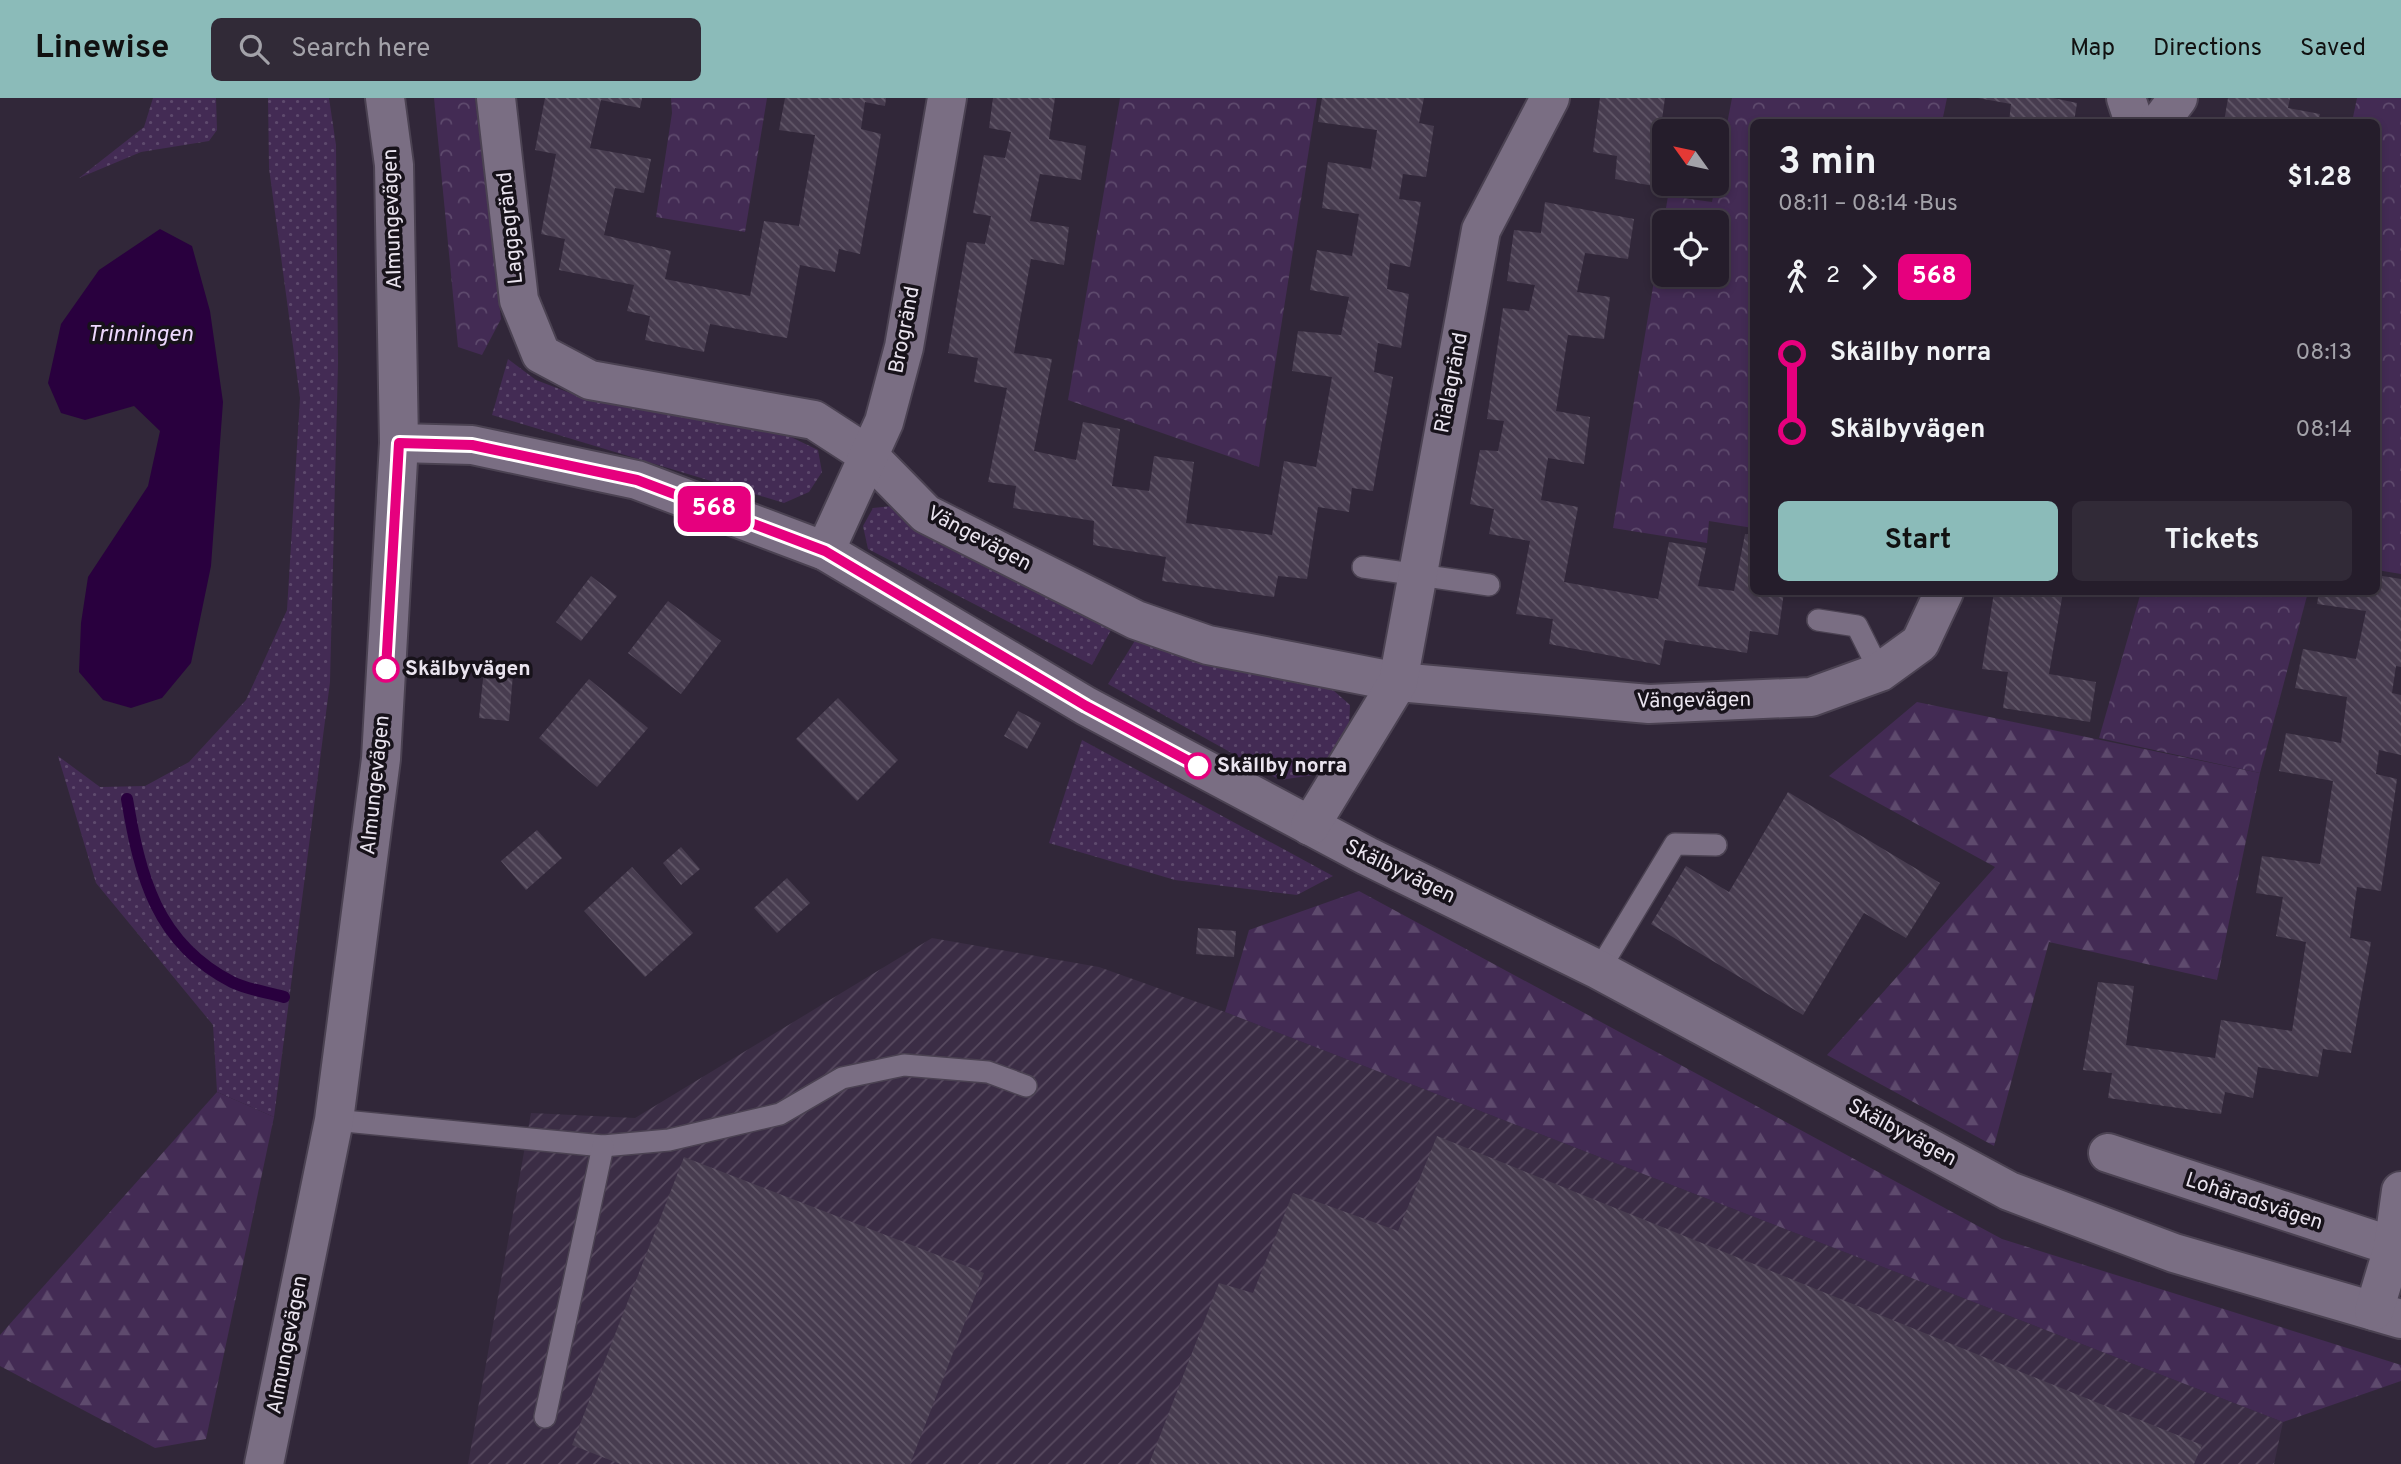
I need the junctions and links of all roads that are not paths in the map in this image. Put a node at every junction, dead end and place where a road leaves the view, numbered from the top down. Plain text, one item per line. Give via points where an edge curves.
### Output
1 (385, 98) edge
2 (496, 98) edge
3 (947, 98) edge
4 (1549, 98) edge
5 (2126, 98) edge
6 (2179, 98) edge
7 (2133, 119) edge
8 (2162, 119) edge
9 (541, 354) joint
10 (399, 443) junction
11 (868, 456) junction
12 (825, 551) junction
13 (1363, 567) dead end
14 (1416, 575) junction
15 (1489, 585) dead end
16 (1943, 595) edge
17 (1818, 620) dead end
18 (1880, 672) junction
19 (1398, 682) junction
20 (1310, 826) junction
21 (1716, 845) dead end
22 (1599, 970) junction
23 (1026, 1086) dead end
24 (334, 1120) junction
25 (603, 1146) junction
26 (2108, 1153) dead end
27 (2401, 1191) edge
28 (2397, 1249) edge
29 (2388, 1315) edge
30 (545, 1417) dead end
31 (264, 1464) edge

1 - 10 street, Almungevägen via 394,165
2 - 9 street, Laggagränd via 519,300
3 - 11 street, Brogränd via 904,347 884,422
4 - 14 street, Rialagränd via 1481,230
5 - 7 street
6 - 8 street
9 - 11 street, Vängevägen via 590,380 814,420
10 - 12 street, Skälbyvägen via 472,445 637,480
10 - 24 street, Almungevägen via 381,759
11 - 12 street, Brogränd
11 - 19 street, Vängevägen via 926,513 1136,620 1208,645
12 - 20 street, Skälbyvägen via 1086,706
13 - 14 lane
14 - 15 lane
14 - 19 street, Rialagränd
16 - 18 street, Vängevägen via 1920,643
17 - 18 lane via 1857,626
18 - 19 street, Vängevägen via 1811,697 1649,704
19 - 20 street
20 - 22 street, Skälbyvägen
21 - 22 lane via 1675,844
22 - 29 street, Skälbyvägen via 2009,1191 2174,1253
23 - 25 lane via 988,1072 904,1065 842,1078 780,1114 669,1140
24 - 25 lane
24 - 31 street, Almungevägen
25 - 30 lane
26 - 28 street, Lohäradsvägen
27 - 28 street
28 - 29 street

